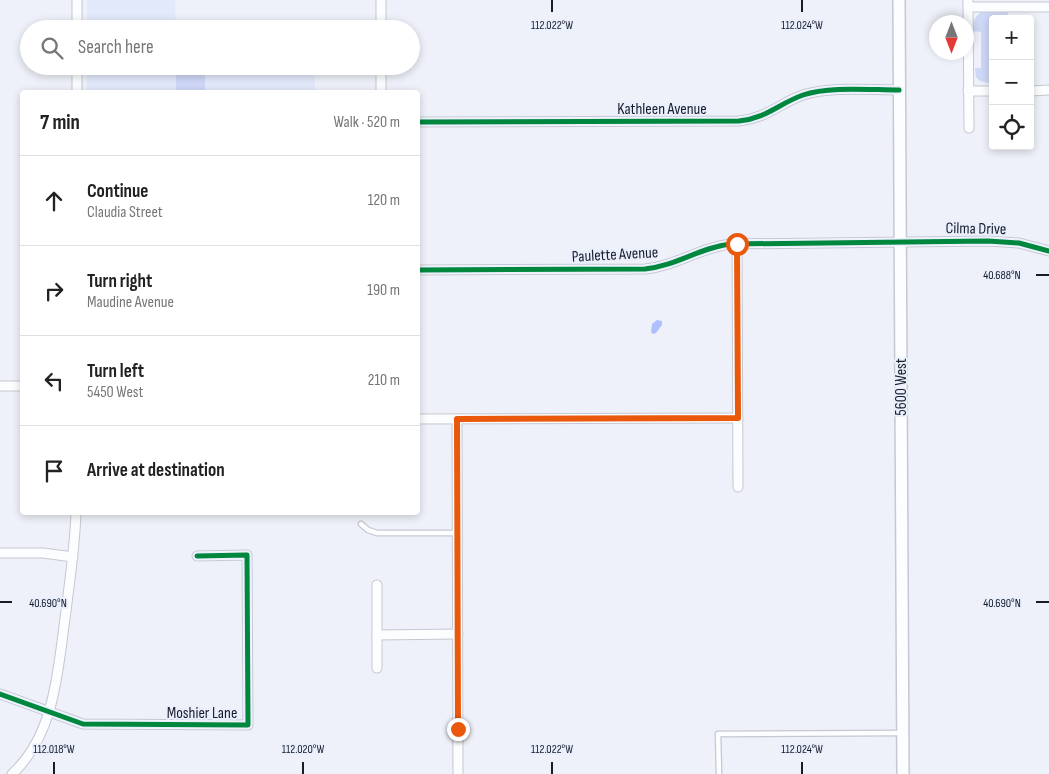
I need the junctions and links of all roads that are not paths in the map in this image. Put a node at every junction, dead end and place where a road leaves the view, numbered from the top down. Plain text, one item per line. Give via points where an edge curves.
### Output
1 (77, 0) edge
2 (381, 0) edge
3 (899, 0) edge
4 (968, 4) edge
5 (1049, 7) edge
6 (77, 20) edge
7 (381, 20) edge
8 (77, 75) edge
9 (381, 75) edge
10 (77, 90) edge
11 (382, 90) edge
12 (899, 90) junction
13 (1049, 90) edge
14 (968, 91) junction
15 (989, 91) edge
16 (1034, 91) edge
17 (420, 122) edge
18 (969, 128) dead end
19 (901, 242) junction
20 (737, 244) junction
21 (1049, 251) edge
22 (420, 270) edge
23 (0, 386) edge
24 (20, 386) edge
25 (738, 418) junction
26 (420, 419) edge
27 (457, 419) junction
28 (738, 487) dead end
29 (76, 515) edge
30 (361, 524) dead end
31 (457, 533) junction
32 (0, 553) edge
33 (198, 556) dead end
34 (73, 557) junction
35 (377, 585) dead end
36 (458, 634) junction
37 (377, 635) junction
38 (377, 668) dead end
39 (0, 694) edge
40 (48, 712) junction
41 (903, 733) junction
42 (12, 774) edge
43 (458, 774) edge
44 (719, 774) edge
45 (903, 774) edge

1 - 6 street
2 - 7 street
3 - 12 main road, 5600 West
4 - 5 street
4 - 14 street
8 - 10 street
9 - 11 street
12 - 17 street, Kathleen Avenue via 819,91 793,99 762,117 738,122
12 - 19 main road, 5600 West
13 - 16 street
14 - 15 street
14 - 18 street
19 - 20 street, Paulette Avenue
19 - 21 street, Cilma Drive via 999,241
19 - 41 main road, 5600 West
20 - 22 street, Paulette Avenue via 720,245 668,265 645,269
20 - 25 street
23 - 24 street
25 - 27 street
25 - 28 street
26 - 27 street
27 - 31 street
29 - 34 street
30 - 31 lane via 377,533
31 - 36 street
32 - 34 street
33 - 40 street, Moshier Lane via 247,555 248,725 88,725
34 - 40 street via 58,672
35 - 37 street
36 - 37 street
36 - 43 street
37 - 38 street
39 - 40 street
40 - 42 street via 33,748
41 - 44 lane via 718,734
41 - 45 main road, 5600 West

